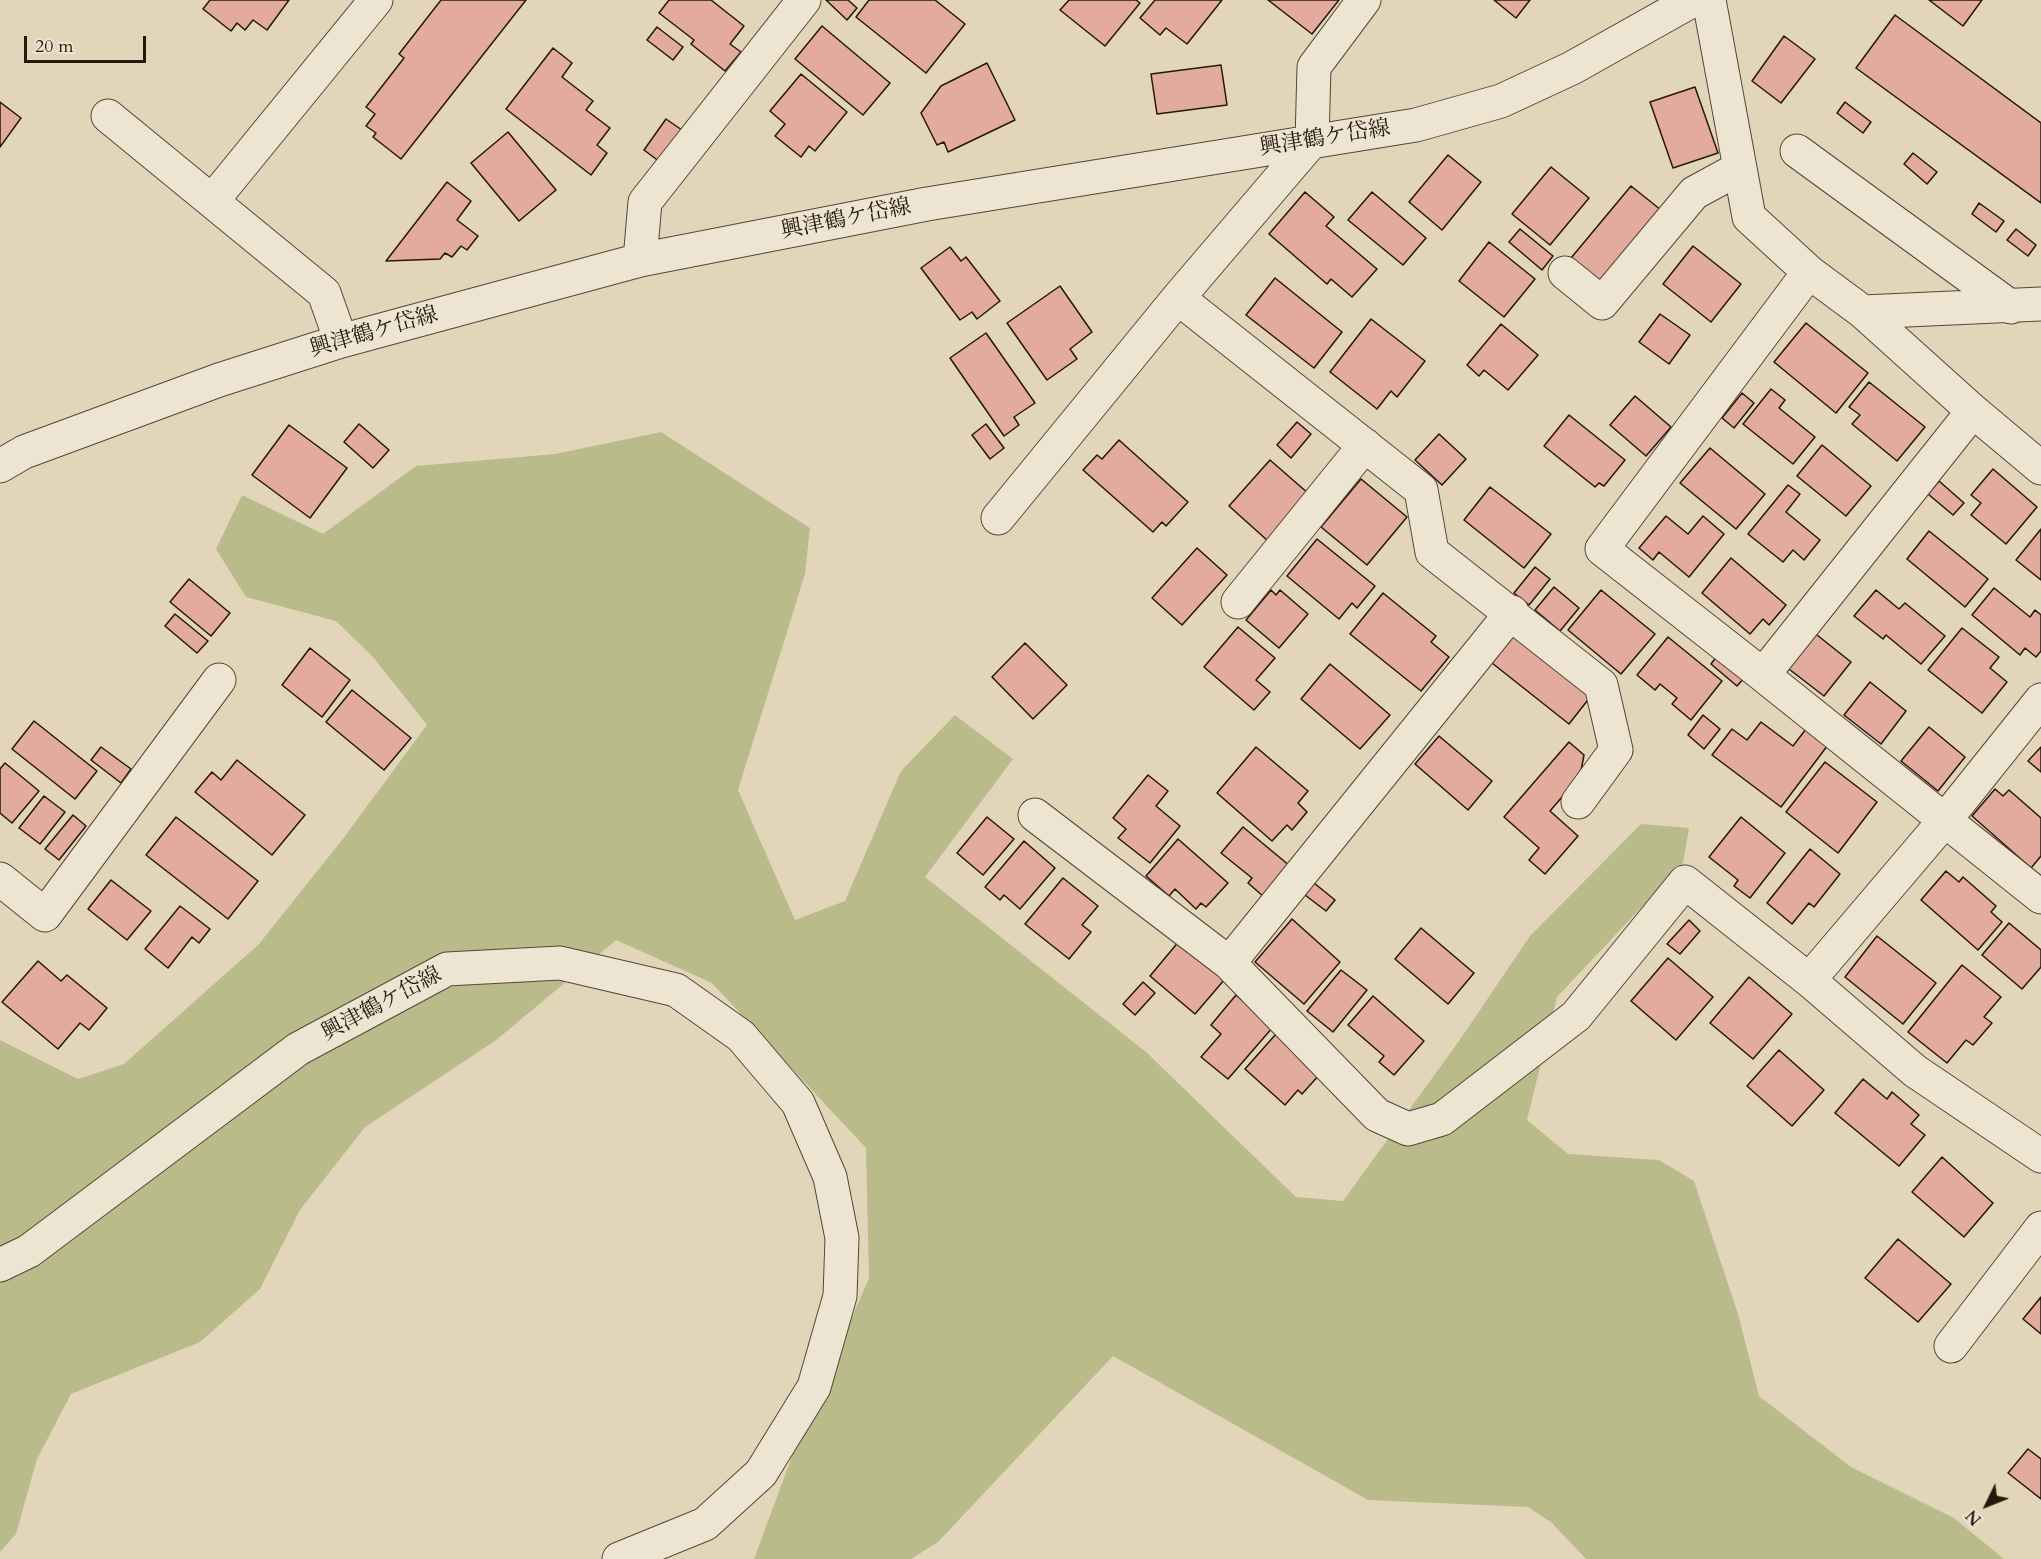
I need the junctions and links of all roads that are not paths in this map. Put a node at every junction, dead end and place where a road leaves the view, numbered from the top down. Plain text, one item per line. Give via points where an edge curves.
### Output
1 (376, 0) edge
2 (804, 0) edge
3 (1364, 0) edge
4 (1693, 0) edge
5 (1709, 0) edge
6 (108, 116) dead end
7 (1312, 141) junction
8 (1797, 151) dead end
9 (1740, 168) junction
10 (212, 201) junction
11 (640, 260) junction
12 (1809, 272) junction
13 (1565, 273) dead end
14 (1178, 298) junction
15 (2026, 306) edge
16 (1863, 312) junction
17 (341, 341) junction
18 (1973, 411) junction
19 (1365, 445) junction
20 (0, 466) edge
21 (2041, 468) edge
22 (998, 518) dead end
23 (1238, 602) dead end
24 (1512, 612) junction
25 (1763, 675) junction
26 (219, 680) dead end
27 (2041, 700) edge
28 (1578, 802) dead end
29 (1035, 815) dead end
30 (1945, 820) junction
31 (0, 879) edge
32 (2041, 897) edge
33 (1228, 963) junction
34 (1809, 980) junction
35 (2041, 1156) edge
36 (2041, 1228) edge
37 (0, 1265) edge
38 (1951, 1346) dead end
39 (619, 1559) edge

1 - 10 street
2 - 11 street via 645,202
3 - 7 street via 1314,68
4 - 7 street, 興津鶴ケ岱線 via 1572,68 1501,101 1416,125
5 - 9 street
6 - 10 street
7 - 11 street, 興津鶴ケ岱線 via 927,204
7 - 14 street
8 - 15 street
9 - 12 street via 1749,217
9 - 13 street via 1694,193 1602,303
10 - 17 street via 324,293
11 - 17 street, 興津鶴ケ岱線
12 - 16 street
12 - 25 street via 1602,549
14 - 19 street
14 - 22 street
15 - 16 street
16 - 18 street
17 - 20 street, 興津鶴ケ岱線 via 197,388 24,452
18 - 21 street
18 - 25 street
19 - 23 street
19 - 24 street via 1421,490 1432,552
24 - 28 street via 1601,685 1616,750
24 - 33 street
25 - 30 street
26 - 31 street via 45,915
27 - 30 street
29 - 33 street
30 - 32 street
30 - 34 street
33 - 34 street via 1377,1114 1408,1129 1442,1119 1576,1016 1686,882
34 - 35 street via 1915,1071
36 - 38 street
37 - 39 street, 興津鶴ケ岱線 via 29,1251 298,1049 447,969 560,963 676,990 741,1036 798,1103 830,1177 842,1238 840,1296 814,1387 761,1473 705,1524

